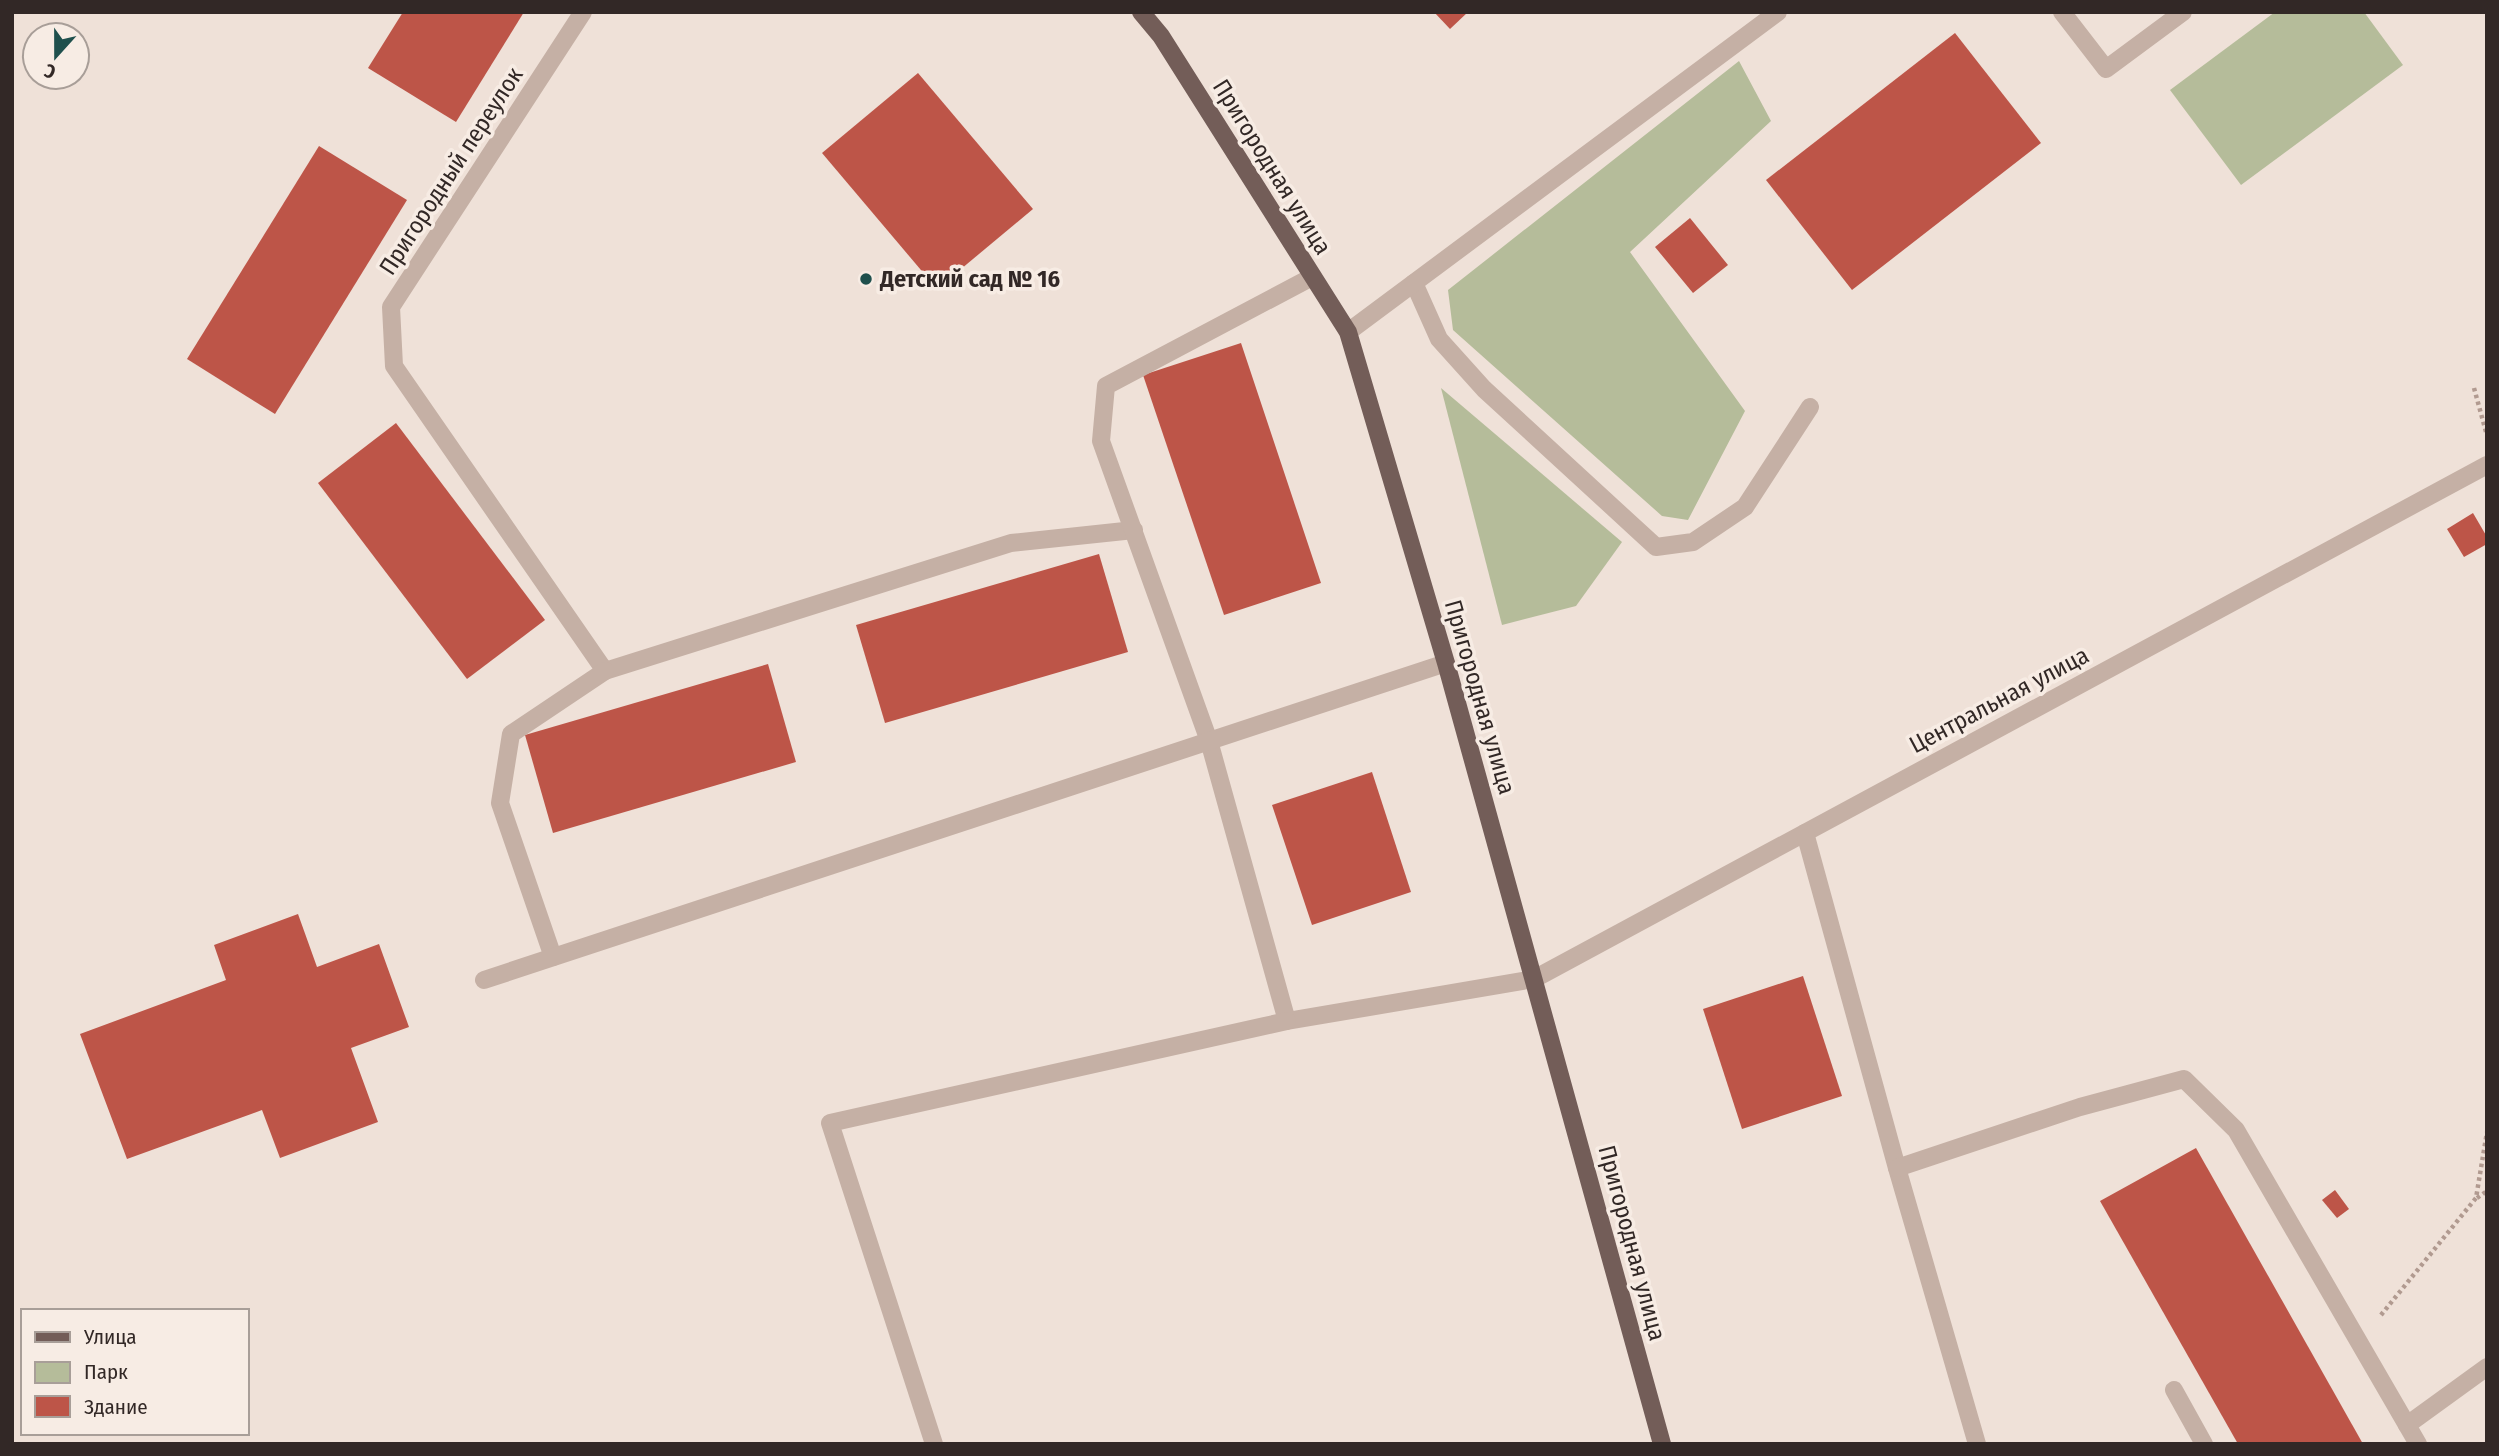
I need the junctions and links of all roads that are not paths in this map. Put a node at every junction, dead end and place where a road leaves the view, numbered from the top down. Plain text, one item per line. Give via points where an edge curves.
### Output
1 (583, 12) edge
2 (1141, 12) edge
3 (1778, 12) edge
4 (2062, 12) edge
5 (2183, 12) edge
6 (1312, 277) junction
7 (1414, 283) junction
8 (1348, 332) junction
9 (1810, 407) dead end
10 (2487, 465) edge
11 (1133, 530) junction
12 (1446, 663) junction
13 (605, 671) junction
14 (1209, 741) junction
15 (1805, 833) junction
16 (553, 957) junction
17 (1535, 979) junction
18 (484, 980) dead end
19 (1287, 1021) junction
20 (1897, 1168) junction
21 (2487, 1367) edge
22 (2174, 1390) dead end
23 (2407, 1425) junction
24 (934, 1444) edge
25 (1662, 1444) edge
26 (1978, 1444) edge
27 (2204, 1444) edge
28 (2418, 1444) edge

1 - 13 street, Пригородный переулок via 391,307 394,366
2 - 6 main road, Пригородная улица via 1161,36
3 - 7 street
4 - 5 street via 2106,69
6 - 8 main road, Пригородная улица
6 - 11 street via 1106,386 1101,441
7 - 8 street
7 - 9 street via 1439,339 1484,389 1656,547 1693,542 1745,507
8 - 12 main road, Пригородная улица
10 - 15 street, Центральная улица
11 - 13 street via 1011,542
11 - 14 street
12 - 14 street
12 - 17 main road, Пригородная улица
13 - 16 street via 511,734 500,803
14 - 16 street
14 - 19 street
15 - 17 street, Центральная улица
15 - 20 street
16 - 18 street
17 - 19 street, Центральная улица
17 - 25 main road, Пригородная улица
19 - 24 street, Центральная улица via 830,1123
20 - 23 street via 2080,1107 2184,1079 2236,1130
20 - 26 street
21 - 23 street
22 - 27 street
23 - 28 street

